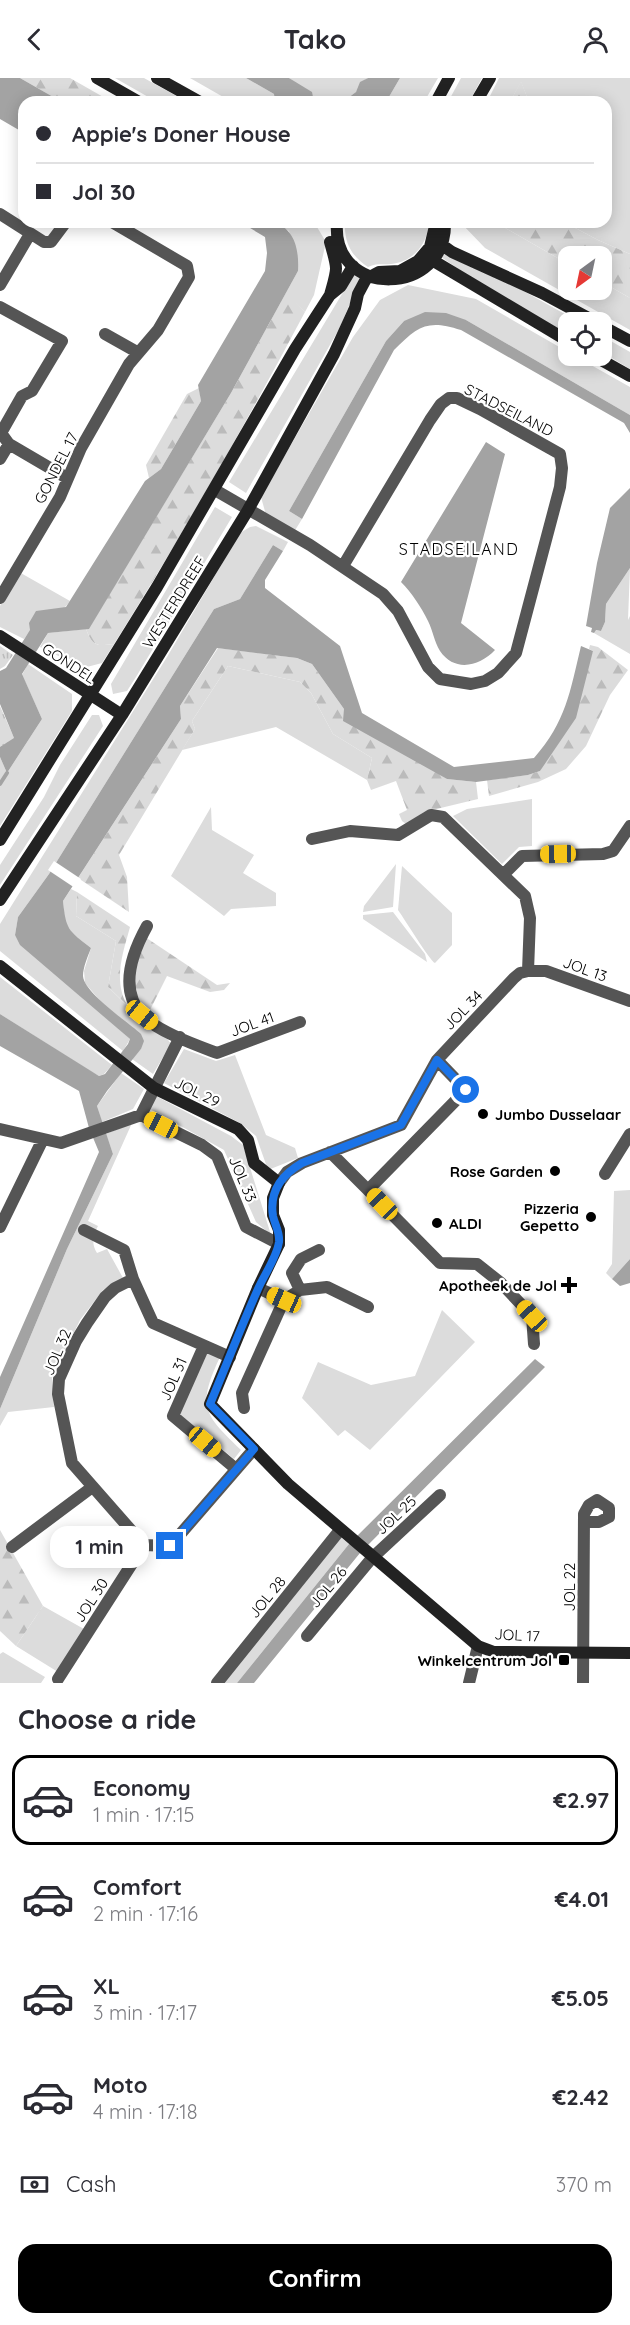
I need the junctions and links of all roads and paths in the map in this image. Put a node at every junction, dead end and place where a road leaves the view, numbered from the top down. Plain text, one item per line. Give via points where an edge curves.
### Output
1 (96, 78) edge
2 (157, 78) edge
3 (449, 78) edge
4 (490, 78) edge
5 (128, 96) edge
6 (189, 96) edge
7 (439, 96) edge
8 (480, 96) edge
9 (0, 214) edge
10 (18, 226) edge
11 (21, 228) edge
12 (62, 228) edge
13 (122, 228) edge
14 (330, 228) edge
15 (337, 228) edge
16 (436, 228) edge
17 (443, 228) edge
18 (30, 234) junction
19 (437, 242) junction
20 (432, 260) junction
21 (353, 266) junction
22 (375, 278) junction
23 (0, 285) edge
24 (330, 295) junction
25 (0, 307) edge
26 (577, 312) edge
27 (612, 331) edge
28 (105, 334) dead end
29 (558, 335) edge
30 (630, 341) edge
31 (137, 352) junction
32 (612, 366) edge
33 (630, 376) edge
34 (9, 444) junction
35 (0, 459) edge
36 (67, 478) junction
37 (215, 490) junction
38 (248, 510) junction
39 (343, 566) junction
40 (0, 597) edge
41 (0, 636) edge
42 (90, 695) junction
43 (122, 715) junction
44 (630, 826) edge
45 (312, 839) dead end
46 (0, 840) edge
47 (503, 875) junction
48 (0, 900) edge
49 (147, 926) dead end
50 (0, 966) edge
51 (528, 971) junction
52 (630, 1001) edge
53 (300, 1022) dead end
54 (180, 1037) junction
55 (437, 1060) junction
56 (154, 1088) junction
57 (141, 1115) junction
58 (0, 1129) edge
59 (630, 1134) edge
60 (43, 1139) junction
61 (330, 1152) junction
62 (605, 1174) dead end
63 (279, 1183) junction
64 (368, 1190) junction
65 (0, 1227) edge
66 (84, 1230) dead end
67 (279, 1244) junction
68 (319, 1250) dead end
69 (133, 1279) junction
70 (258, 1288) junction
71 (300, 1290) junction
72 (284, 1300) junction
73 (368, 1307) dead end
74 (534, 1344) dead end
75 (204, 1346) junction
76 (230, 1357) junction
77 (244, 1408) dead end
78 (254, 1449) junction
79 (236, 1469) junction
80 (92, 1488) junction
81 (440, 1495) dead end
82 (584, 1522) dead end
83 (340, 1530) junction
84 (144, 1545) junction
85 (12, 1547) dead end
86 (369, 1554) junction
87 (307, 1636) dead end
88 (478, 1646) junction
89 (584, 1652) junction
90 (630, 1653) edge
91 (58, 1679) dead end
92 (217, 1683) edge
93 (469, 1683) edge
94 (584, 1683) edge

1 - 5 main road
2 - 6 main road
3 - 7 main road
4 - 8 main road
9 - 10 street
11 - 18 street
12 - 18 street via 51,242
13 - 31 street, GONDEL 17 via 187,266 189,277 158,330
14 - 24 main road, WESTERDREEF via 338,271
15 - 21 main road via 338,241
16 - 19 main road
17 - 19 main road
18 - 23 street
19 - 20 main road
19 - 22 main road via 410,267 379,272
19 - 26 main road
20 - 22 main road via 410,277
20 - 29 main road
21 - 22 main road
21 - 24 main road, WESTERDREEF via 341,286
22 - 38 main road, WESTERDREEF via 358,294 334,354
24 - 37 main road, WESTERDREEF
25 - 34 street via 62,341 1,433
27 - 30 main road
28 - 31 street
31 - 36 street, GONDEL 17
32 - 33 main road
34 - 35 street
34 - 36 street
36 - 40 street, GONDEL 17 via 60,497
37 - 38 street, STADSEILAND
37 - 42 main road, WESTERDREEF
38 - 39 street, STADSEILAND
38 - 43 main road, WESTERDREEF
39 - 39 street, STADSEILAND via 391,602 428,667 440,679 471,684 485,681 498,674 516,653 560,486 560,454 480,409 448,398 430,420
41 - 42 main road, GONDEL
42 - 43 main road, GONDEL
42 - 46 main road, WESTERDREEF
43 - 48 main road, WESTERDREEF
44 - 47 street via 613,851 522,856
45 - 47 street via 350,831 398,835 431,815 442,818
47 - 51 street via 525,896 530,918
49 - 54 street, JOL 41 via 128,976 133,999 142,1015
50 - 56 main road, JOL 29
51 - 52 street, JOL 13 via 546,971
51 - 55 street, JOL 34 via 514,978
53 - 54 street, JOL 41 via 217,1053
54 - 56 street
55 - 61 street, JOL 34 via 401,1125
55 - 64 street via 466,1090
56 - 57 street
56 - 63 main road, JOL 29 via 238,1129 248,1140 254,1162
57 - 60 street via 61,1143
57 - 67 street, JOL 33 via 217,1156 246,1227
58 - 60 street
59 - 62 street
60 - 65 street
61 - 63 street, JOL 34 via 287,1172
61 - 64 street
63 - 67 main road via 273,1198
64 - 74 street via 440,1263 477,1264 501,1283 532,1316
66 - 69 street via 123,1250
67 - 70 main road
68 - 71 street via 301,1259 292,1273
69 - 75 street via 153,1323
69 - 80 street, JOL 32 via 105,1297 76,1341 59,1379 58,1394 72,1464
70 - 72 street
70 - 76 main road
71 - 72 street
71 - 73 street via 327,1287
72 - 77 street via 242,1394
75 - 76 street
75 - 79 street, JOL 31 via 173,1416
76 - 78 main road via 210,1404
78 - 79 street
78 - 83 main road
79 - 84 street via 170,1546
80 - 84 street, JOL 32
80 - 85 street
81 - 86 street, JOL 25
82 - 89 street, JOL 22
83 - 86 main road
83 - 92 street, JOL 28
84 - 91 street, JOL 30
86 - 87 street, JOL 26
86 - 88 main road, JOL 17
88 - 89 main road, JOL 17 via 494,1652
88 - 93 street
89 - 90 main road, JOL 17
89 - 94 street, JOL 22

